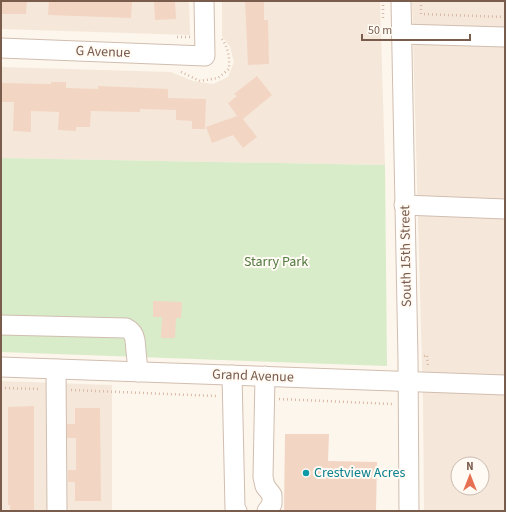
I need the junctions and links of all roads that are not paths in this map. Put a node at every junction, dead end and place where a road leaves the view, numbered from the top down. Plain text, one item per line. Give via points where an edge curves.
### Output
1 (204, 1) edge
2 (401, 1) edge
3 (401, 34) junction
4 (505, 37) edge
5 (1, 48) edge
6 (404, 205) junction
7 (505, 209) edge
8 (1, 325) edge
9 (1, 367) edge
10 (56, 369) junction
11 (138, 372) junction
12 (232, 375) junction
13 (265, 376) junction
14 (408, 381) junction
15 (505, 385) edge
16 (57, 511) edge
17 (237, 511) edge
18 (267, 511) edge
19 (409, 511) edge

1 - 5 street, G Avenue via 205,56
2 - 3 street, South 15th Street
3 - 4 street
3 - 6 street, South 15th Street
6 - 7 street
6 - 14 street, South 15th Street
8 - 11 street via 126,328 134,335
9 - 10 street, Grand Avenue
10 - 11 street, Grand Avenue
10 - 16 street
11 - 12 street, Grand Avenue
12 - 13 street, Grand Avenue
12 - 17 street
13 - 14 street, Grand Avenue
13 - 18 street via 263,477 265,486 272,495 272,504
14 - 15 street, Grand Avenue
14 - 19 street, South 15th Street

